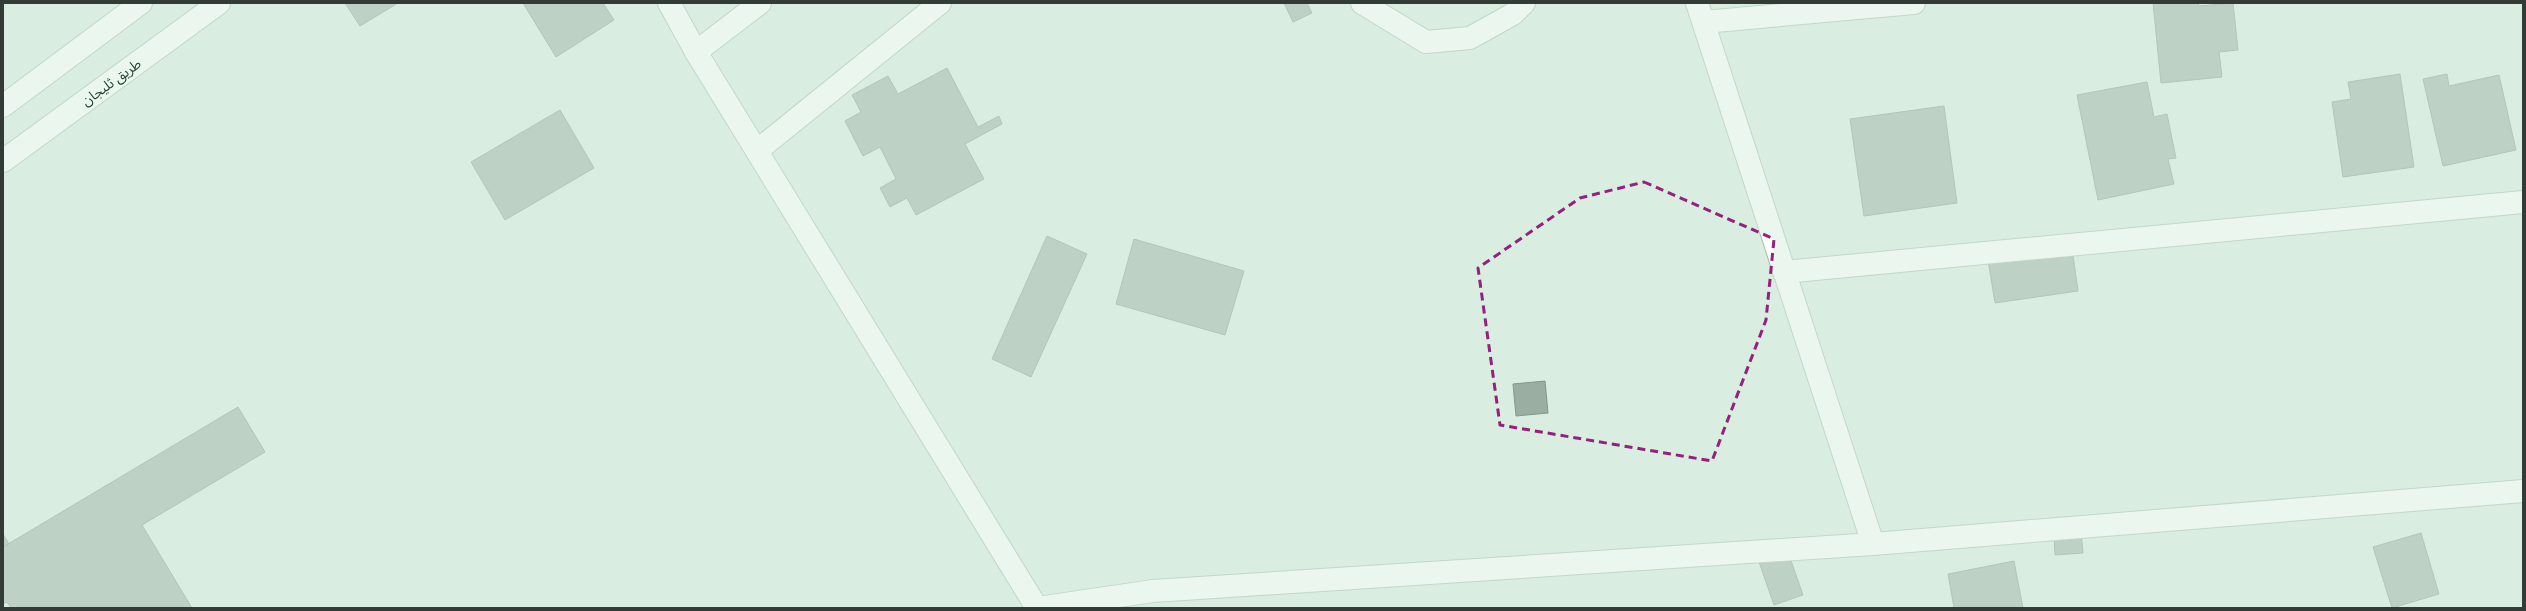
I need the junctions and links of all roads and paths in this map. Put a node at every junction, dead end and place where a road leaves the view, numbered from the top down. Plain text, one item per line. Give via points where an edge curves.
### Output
1 (141, 3) edge
2 (218, 3) edge
3 (669, 3) edge
4 (760, 3) edge
5 (940, 3) edge
6 (1362, 3) edge
7 (1524, 3) edge
8 (1914, 3) edge
9 (917, 10) edge
10 (1701, 13) edge
11 (696, 52) junction
12 (3, 106) edge
13 (758, 150) junction
14 (3, 162) edge
15 (2523, 202) edge
16 (1784, 272) junction
17 (2523, 491) edge
18 (1873, 544) junction
19 (1037, 608) edge

1 - 12 street
2 - 14 street, طريق ثليجان
3 - 11 street
4 - 11 street
5 - 9 street
6 - 7 street via 1426,42 1470,38 1513,14
8 - 10 street
9 - 13 street
10 - 16 street
11 - 13 street
13 - 19 street
15 - 16 street
16 - 18 street
17 - 18 street
18 - 19 street via 1153,591

